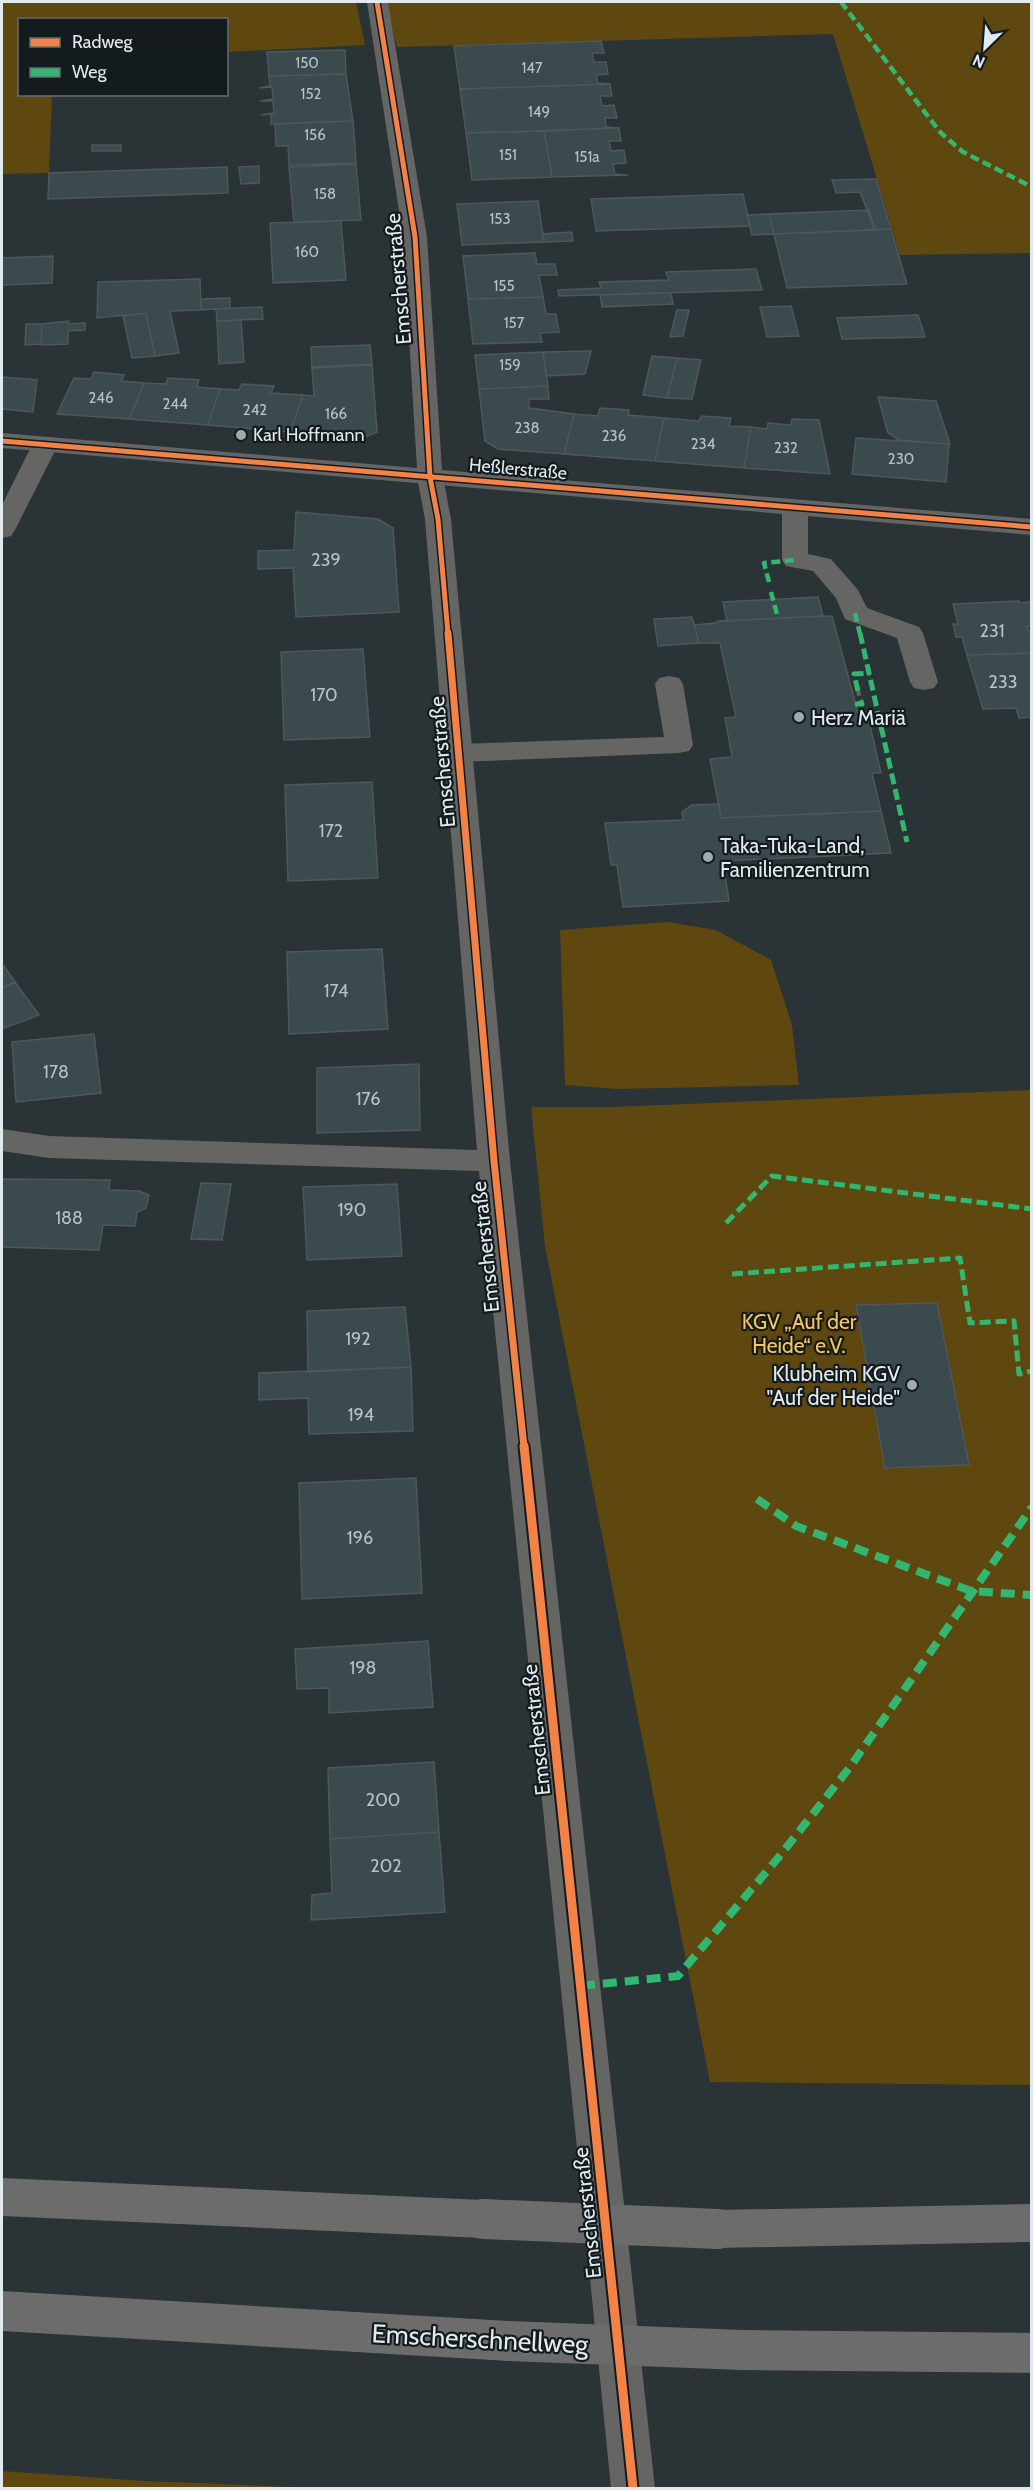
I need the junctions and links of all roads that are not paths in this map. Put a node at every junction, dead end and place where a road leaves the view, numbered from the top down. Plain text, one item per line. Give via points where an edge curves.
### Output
1 (377, 2) edge
2 (2, 441) edge
3 (45, 445) junction
4 (430, 477) junction
5 (795, 508) junction
6 (1032, 527) edge
7 (2, 530) edge
8 (924, 682) dead end
9 (669, 684) dead end
10 (459, 753) junction
11 (2, 1140) edge
12 (494, 1161) junction
13 (2, 2197) edge
14 (1032, 2223) edge
15 (2, 2311) edge
16 (1032, 2353) edge
17 (633, 2488) edge

1 - 4 street, Emscherstraße via 415,237
2 - 3 street, Heßlerstraße
3 - 4 street, Heßlerstraße
3 - 7 street
4 - 5 street, Heßlerstraße
4 - 10 street, Emscherstraße via 438,519
5 - 6 street, Heßlerstraße
5 - 8 street via 795,560 822,566 849,596 855,613 909,633
9 - 10 street via 679,745
10 - 12 street, Emscherstraße
11 - 12 street, Emscherstraße via 49,1147
12 - 17 street, Emscherstraße
13 - 14 highway, bridge via 718,2229
15 - 16 highway, Emscherschnellweg, bridge via 509,2342 742,2350

